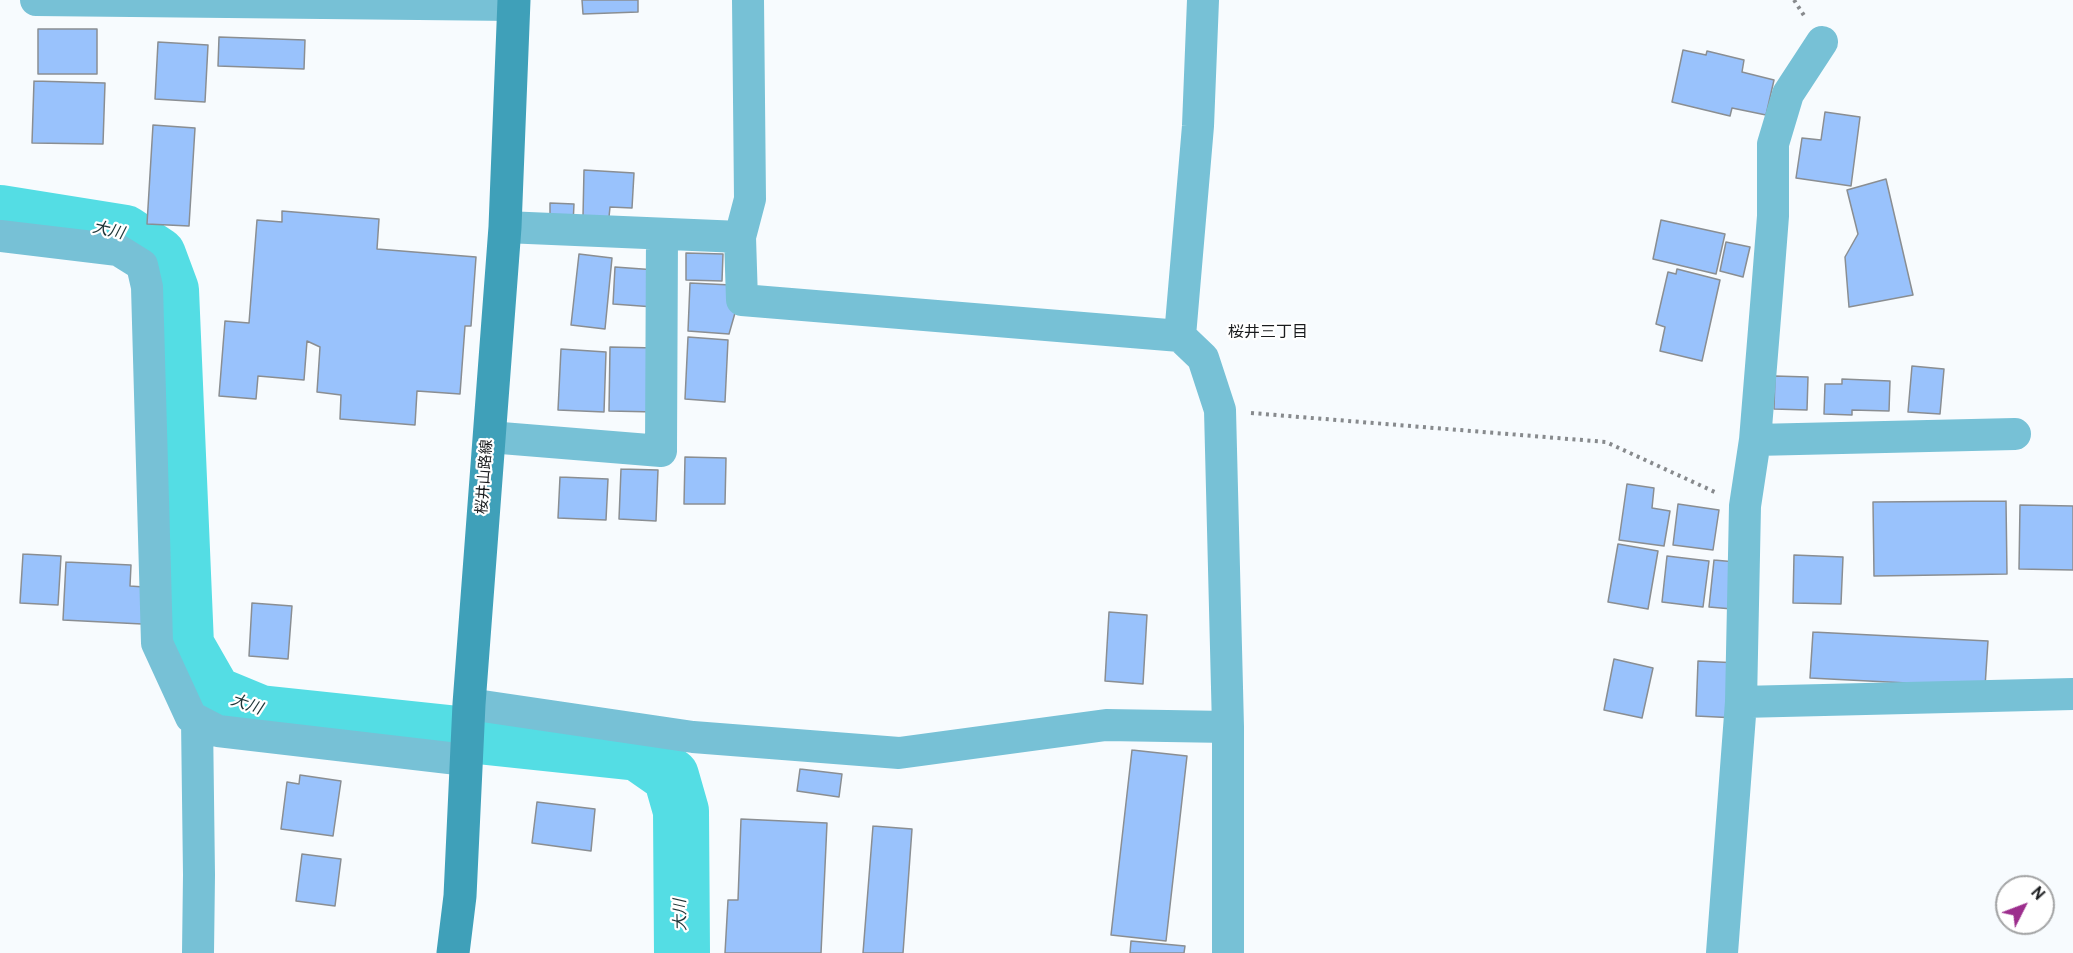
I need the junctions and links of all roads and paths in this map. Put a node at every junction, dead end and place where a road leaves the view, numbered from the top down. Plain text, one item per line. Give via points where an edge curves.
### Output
1 (36, 0) edge
2 (748, 0) edge
3 (1203, 0) edge
4 (514, 2) edge
5 (1822, 42) dead end
6 (505, 227) junction
7 (662, 234) junction
8 (0, 236) edge
9 (740, 237) junction
10 (1180, 336) junction
11 (1220, 410) junction
12 (2015, 434) dead end
13 (489, 437) junction
14 (1755, 440) junction
15 (1745, 506) junction
16 (2073, 694) edge
17 (1741, 702) junction
18 (469, 704) junction
19 (198, 720) junction
20 (1228, 727) junction
21 (466, 760) junction
22 (198, 953) edge
23 (453, 953) edge
24 (1228, 953) edge
25 (1722, 953) edge

1 - 4 street
2 - 9 street via 750,199
3 - 10 street via 1198,126
4 - 6 main road, 桜井山路線
5 - 14 street via 1788,94 1773,144 1773,216
6 - 7 street
6 - 13 main road, 桜井山路線
7 - 9 street
7 - 13 street via 661,451
8 - 19 street via 118,250 142,265 147,287 157,643 191,717
9 - 10 street via 742,300
10 - 11 street via 1203,358
11 - 15 path via 1606,442
11 - 20 street
12 - 14 street
13 - 18 main road, 桜井山路線
14 - 15 street
15 - 17 street
16 - 17 street
17 - 25 street
18 - 20 street via 693,737 899,753 1106,725
18 - 21 main road, 桜井山路線
19 - 21 street via 218,731
19 - 22 street
20 - 24 street
21 - 23 main road, 桜井山路線 via 460,896

